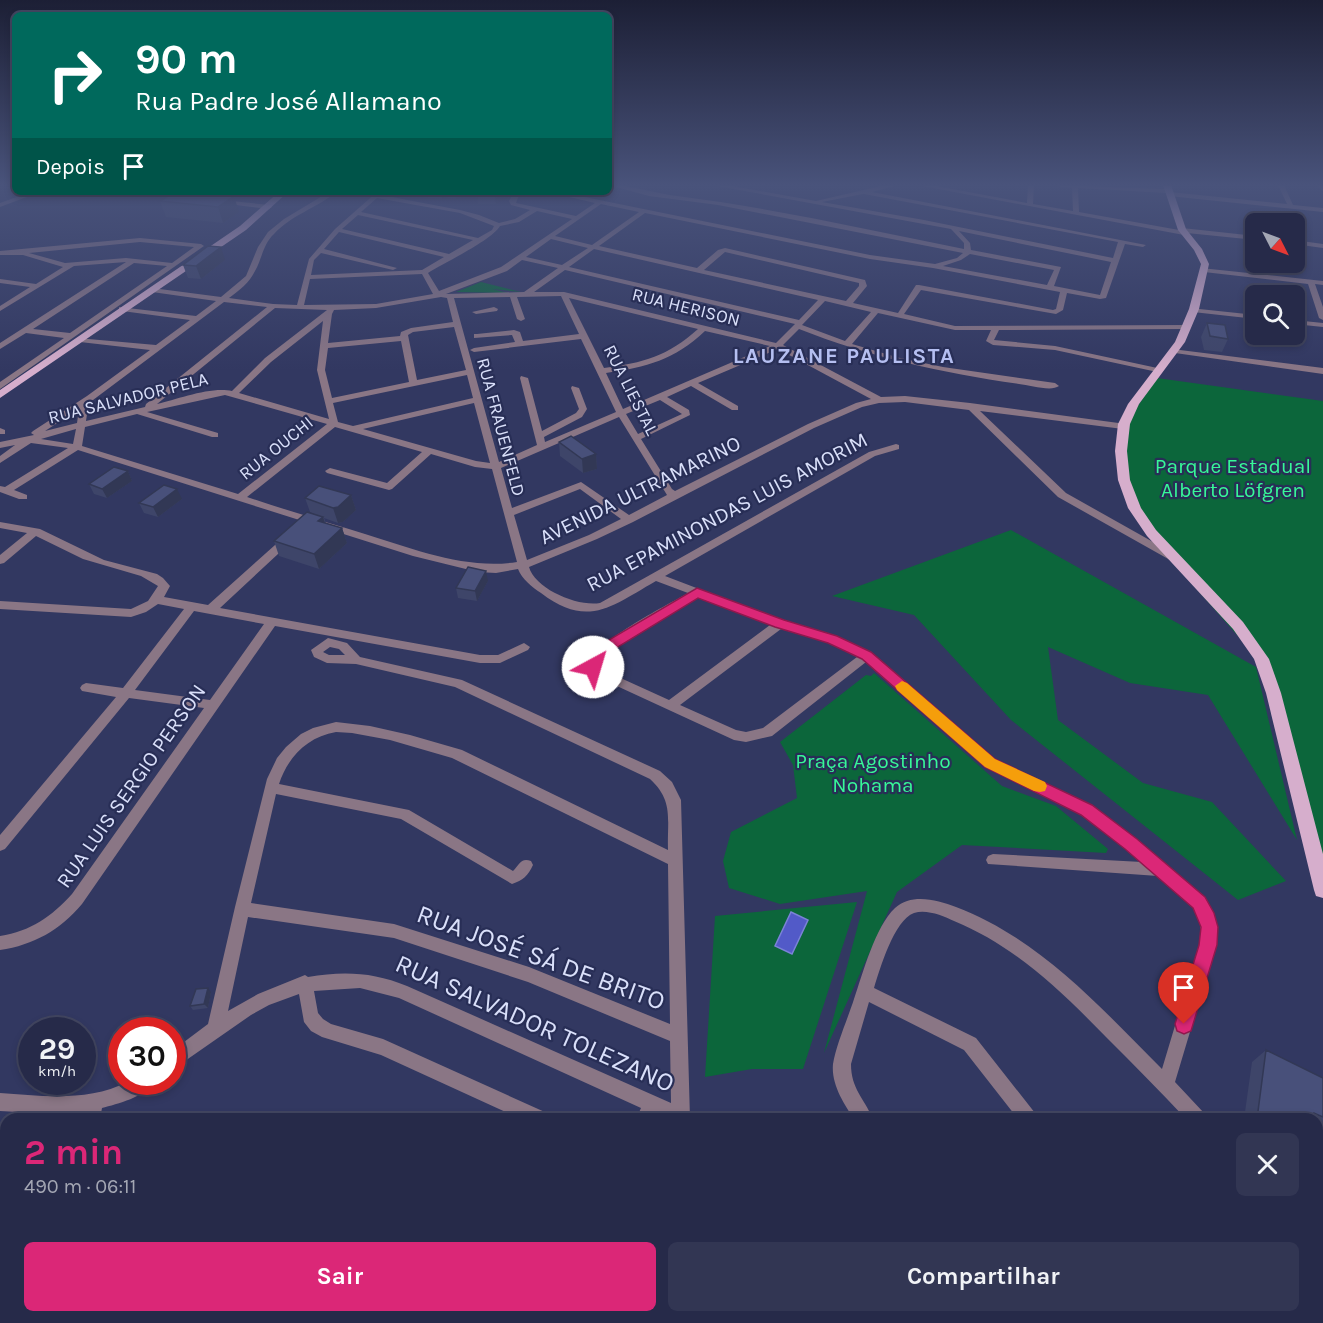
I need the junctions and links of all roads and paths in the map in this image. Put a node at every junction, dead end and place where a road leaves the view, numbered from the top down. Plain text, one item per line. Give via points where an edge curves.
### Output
1 (69, 247) edge
2 (200, 247) edge
3 (215, 247) edge
4 (262, 247) edge
5 (322, 247) edge
6 (410, 247) edge
7 (468, 247) edge
8 (536, 247) edge
9 (593, 247) joint
10 (821, 247) edge
11 (941, 247) edge
12 (967, 247) edge
13 (1043, 247) edge
14 (1120, 247) edge
15 (1196, 247) edge
16 (319, 250) junction
17 (14, 252) junction
18 (968, 252) junction
19 (0, 253) edge
20 (451, 256) junction
21 (522, 258) junction
22 (134, 260) junction
23 (1115, 261) junction
24 (71, 265) junction
25 (175, 265) junction
26 (933, 266) junction
27 (563, 267) junction
28 (699, 270) junction
29 (1204, 270) junction
30 (409, 272) junction
31 (424, 273) junction
32 (306, 277) junction
33 (0, 281) edge
34 (1311, 282) junction
35 (1323, 283) edge
36 (38, 286) junction
37 (1050, 288) junction
38 (152, 290) junction
39 (1064, 291) junction
40 (564, 294) junction
41 (513, 295) junction
42 (525, 295) junction
43 (438, 296) junction
44 (483, 296) junction
45 (450, 297) junction
46 (224, 298) junction
47 (824, 298) junction
48 (848, 303) junction
49 (273, 306) junction
50 (300, 307) junction
51 (0, 309) edge
52 (122, 309) junction
53 (877, 310) junction
54 (1193, 310) junction
55 (330, 311) junction
56 (476, 312) dead end
57 (900, 315) junction
58 (1245, 316) edge
59 (196, 318) junction
60 (1323, 318) edge
61 (521, 319) dead end
62 (1305, 323) edge
63 (456, 324) junction
64 (799, 325) junction
65 (1323, 325) edge
66 (998, 327) junction
67 (1185, 327) junction
68 (703, 328) junction
69 (26, 331) junction
70 (477, 336) dead end
71 (585, 336) junction
72 (76, 338) junction
73 (403, 338) junction
74 (520, 344) junction
75 (847, 344) junction
76 (325, 346) junction
77 (778, 346) junction
78 (0, 347) edge
79 (157, 348) junction
80 (474, 350) dead end
81 (1175, 351) junction
82 (1323, 370) edge
83 (602, 371) junction
84 (1159, 371) junction
85 (469, 372) junction
86 (524, 378) dead end
87 (692, 383) junction
88 (414, 384) junction
89 (0, 386) edge
90 (1055, 386) dead end
91 (575, 388) dead end
92 (235, 393) junction
93 (0, 396) edge
94 (660, 396) junction
95 (90, 398) junction
96 (477, 400) junction
97 (879, 400) junction
98 (330, 401) junction
99 (970, 406) junction
100 (735, 408) dead end
101 (146, 409) junction
102 (136, 411) junction
103 (621, 413) junction
104 (334, 423) junction
105 (81, 424) junction
106 (1123, 426) junction
107 (353, 428) junction
108 (215, 435) dead end
109 (636, 438) junction
110 (26, 441) junction
111 (540, 442) junction
112 (0, 445) edge
113 (77, 447) junction
114 (896, 447) dead end
115 (430, 450) junction
116 (0, 460) edge
117 (495, 467) junction
118 (330, 471) dead end
119 (3, 490) edge
120 (675, 496) junction
121 (23, 497) dead end
122 (240, 498) junction
123 (508, 513) junction
124 (309, 519) junction
125 (629, 520) junction
126 (0, 525) edge
127 (36, 531) junction
128 (1174, 558) junction
129 (0, 561) edge
130 (522, 565) junction
131 (655, 576) junction
132 (697, 592) junction
133 (157, 600) junction
134 (0, 605) edge
135 (191, 607) junction
136 (210, 610) junction
137 (272, 621) junction
138 (779, 624) junction
139 (524, 647) dead end
140 (867, 656) junction
141 (356, 660) dead end
142 (86, 688) dead end
143 (126, 693) junction
144 (213, 705) junction
145 (669, 706) junction
146 (272, 788) junction
147 (0, 845) edge
148 (993, 860) dead end
149 (676, 861) junction
150 (526, 865) dead end
151 (1162, 870) junction
152 (1323, 890) edge
153 (242, 909) junction
154 (0, 943) edge
155 (305, 983) junction
156 (865, 992) junction
157 (216, 1027) junction
158 (679, 1036) junction
159 (186, 1051) edge
160 (1166, 1084) junction
161 (121, 1095) edge
162 (0, 1102) edge
163 (93, 1110) edge
164 (649, 1112) edge
165 (528, 1113) edge
166 (680, 1113) edge
167 (860, 1113) edge
168 (1024, 1113) edge
169 (1193, 1113) edge

1 - 17 street
2 - 25 street
3 - 38 main road
4 - 46 street via 251,276
5 - 16 street
6 - 20 street
7 - 20 street
8 - 21 street
9 - 27 street
9 - 28 street
10 - 26 street
11 - 18 street
12 - 18 street
13 - 23 street
14 - 23 street
15 - 29 main road via 1202,254
16 - 30 street
16 - 32 street
17 - 19 street
17 - 24 street
18 - 26 street via 959,259
18 - 37 street via 1058,269
20 - 31 street
21 - 27 street
21 - 43 street
22 - 24 street
22 - 25 street
22 - 69 street
23 - 39 street via 1103,296
24 - 36 street
25 - 72 street
26 - 37 street
27 - 42 street
27 - 64 street
28 - 47 street
28 - 48 street via 725,250 862,282 863,286
29 - 34 street
29 - 54 main road
30 - 31 street
30 - 32 street
31 - 43 street
32 - 50 street
33 - 36 street
34 - 35 street
34 - 60 street
36 - 51 street
37 - 39 street
38 - 46 street
38 - 52 main road
39 - 57 street via 1059,310 1053,312 919,287
40 - 42 street, RUA HERISON
40 - 68 street, RUA HERISON
40 - 71 street, RUA LIESTAL
41 - 42 street, RUA HERISON
41 - 44 street, RUA HERISON
41 - 61 street
43 - 45 street, RUA HERISON
43 - 55 street
44 - 45 street, RUA HERISON
44 - 56 street via 490,310
45 - 63 street, RUA FRAUENFELD
46 - 49 street
46 - 59 street
47 - 48 street
47 - 64 street
48 - 53 street
49 - 50 street
49 - 101 street
50 - 55 street
52 - 59 street
52 - 72 main road
53 - 57 street
53 - 75 street
54 - 58 street
54 - 67 main road
55 - 76 street
55 - 92 street via 268,360
57 - 66 street via 955,328
59 - 79 street
62 - 65 street
63 - 73 street via 408,331
63 - 85 street, RUA FRAUENFELD
64 - 75 street
64 - 77 street
66 - 67 street
66 - 84 street via 990,341 993,343 1055,348
67 - 81 main road
68 - 77 street, RUA HERISON
68 - 83 street via 672,354 648,364
69 - 72 street
69 - 78 street
70 - 74 street via 514,332
71 - 74 street
71 - 83 street, RUA LIESTAL
72 - 79 street
72 - 89 street
72 - 93 main road
73 - 76 street
73 - 88 street
74 - 80 street
75 - 90 street via 939,369
76 - 98 street via 321,370
77 - 87 street
77 - 97 street, RUA HERISON
79 - 95 street
81 - 82 street
81 - 84 main road
83 - 103 street, RUA LIESTAL
84 - 106 main road
85 - 88 street
85 - 96 street, RUA FRAUENFELD
86 - 111 street
87 - 94 street
87 - 100 street
88 - 98 street
91 - 111 street via 583,409
92 - 101 street, RUA SALVADOR PELA via 205,395
92 - 104 street
94 - 103 street
94 - 109 street via 686,415
95 - 105 street
95 - 110 street
96 - 107 street
96 - 117 street, RUA FRAUENFELD
97 - 99 street, AVENIDA ULTRAMARINO via 919,399
97 - 120 street, AVENIDA ULTRAMARINO via 841,411
98 - 104 street
99 - 106 street, AVENIDA ULTRAMARINO
99 - 128 street via 1062,495
101 - 102 street, RUA SALVADOR PELA
102 - 105 street, RUA SALVADOR PELA
102 - 108 street
103 - 109 street, RUA LIESTAL
103 - 111 street
104 - 107 street
104 - 122 street, RUA OUCHI
105 - 110 street, RUA SALVADOR PELA
105 - 113 street
106 - 128 main road via 1121,470 1126,492 1149,530
107 - 115 street
109 - 120 street, RUA LIESTAL via 668,491
110 - 112 street, AVENIDA ULTRAMARINO
110 - 113 street, AVENIDA ULTRAMARINO
110 - 116 street
111 - 117 street
113 - 119 street
113 - 122 street, AVENIDA ULTRAMARINO
114 - 131 street, RUA EPAMINONDAS LUIS AMORIM via 873,454
115 - 117 street
115 - 118 street via 389,487
117 - 123 street, RUA FRAUENFELD
119 - 121 street
120 - 125 street, AVENIDA ULTRAMARINO
122 - 124 street, AVENIDA ULTRAMARINO
123 - 125 street via 573,487 585,486
123 - 130 street, RUA FRAUENFELD
124 - 130 street, AVENIDA ULTRAMARINO via 458,564 496,569
124 - 136 street
125 - 130 street, AVENIDA ULTRAMARINO
126 - 127 street
127 - 129 street
127 - 133 street via 98,562 158,579 164,586
128 - 152 main road via 1257,650
130 - 131 street, RUA EPAMINONDAS LUIS AMORIM via 536,584 580,609 603,606
131 - 132 street
132 - 138 street
132 - 145 street via 611,644 594,661 593,667 610,678
133 - 134 street via 131,613
133 - 135 street
135 - 136 street
135 - 143 street
136 - 137 street
137 - 139 street via 490,660
137 - 144 street, RUA LUIS SERGIO PERSON
138 - 140 street via 833,640
138 - 145 street
140 - 145 street via 757,736 734,735
140 - 151 street via 990,763 1086,810
141 - 149 street via 458,683 655,775 674,800
142 - 143 street
143 - 144 street
143 - 147 street
144 - 154 street, RUA LUIS SERGIO PERSON via 65,914 50,927 25,939
146 - 149 street via 282,761 294,746 309,735 342,726 421,741 457,754
146 - 150 street via 404,813 512,878
146 - 153 street
148 - 151 street
149 - 158 street
151 - 160 street via 1199,903 1209,927 1208,945
153 - 157 street
153 - 158 street, RUA JOSÉ SÁ DE BRITO via 394,931 529,975
155 - 157 street, RUA SALVADOR TOLEZANO via 280,990
155 - 164 street, RUA SALVADOR TOLEZANO via 369,981 401,991
155 - 165 street via 310,1016 327,1031 383,1047
156 - 160 street via 892,922 915,906 935,906 1002,935 1031,955
156 - 167 street via 842,1065 845,1090
156 - 168 street via 970,1044
157 - 159 street, RUA SALVADOR TOLEZANO
158 - 166 street
160 - 169 street
161 - 163 street
162 - 163 street

